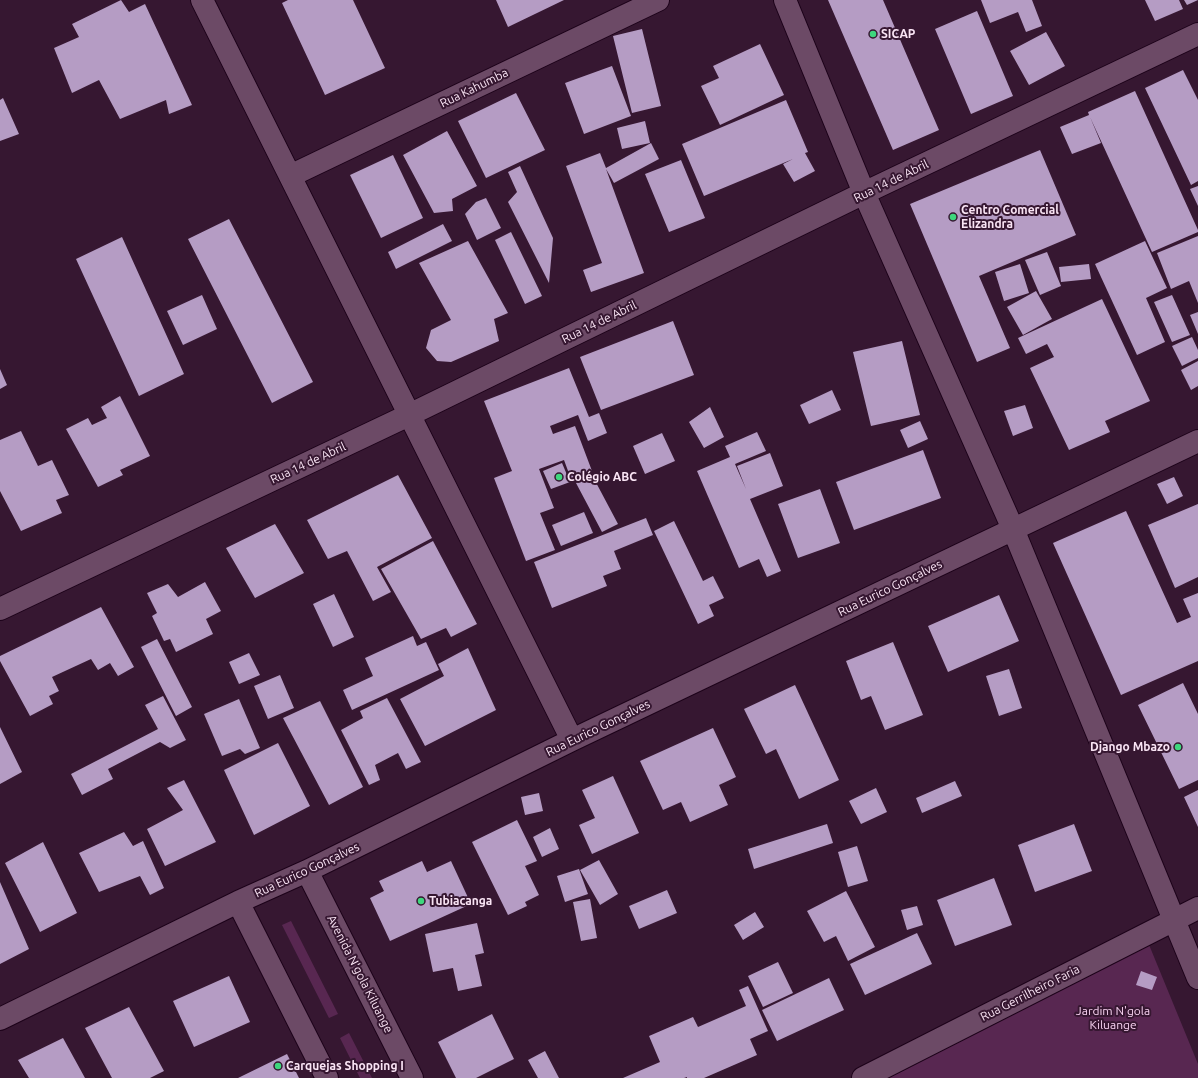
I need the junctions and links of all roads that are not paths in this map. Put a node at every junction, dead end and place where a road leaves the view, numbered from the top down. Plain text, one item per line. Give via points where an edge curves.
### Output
1 (202, 0) edge
2 (658, 0) edge
3 (785, 0) edge
4 (1198, 34) edge
5 (290, 176) junction
6 (864, 193) junction
7 (409, 415) junction
8 (1198, 441) edge
9 (1013, 529) junction
10 (0, 608) edge
11 (572, 740) junction
12 (307, 871) junction
13 (238, 902) junction
14 (1198, 908) edge
15 (1174, 920) junction
16 (1198, 978) edge
17 (0, 1019) edge
18 (327, 1078) edge
19 (412, 1078) edge
20 (863, 1078) edge

1 - 5 street
2 - 5 street, Rua Kahumba
3 - 6 street
4 - 6 street, Rua 14 de Abril
5 - 7 street
6 - 7 street, Rua 14 de Abril
6 - 9 street
7 - 10 street, Rua 14 de Abril
7 - 11 street
8 - 9 street, Rua Eurico Gonçalves
9 - 11 street, Rua Eurico Gonçalves
9 - 15 street
11 - 12 street, Rua Eurico Gonçalves
12 - 13 street, Rua Eurico Gonçalves
12 - 19 street, Avenida N'gola Kiluange
13 - 17 street, Rua Eurico Gonçalves
13 - 18 street
14 - 15 street, Rua Gerrilheiro Faria
15 - 16 street
15 - 20 street, Rua Gerrilheiro Faria

